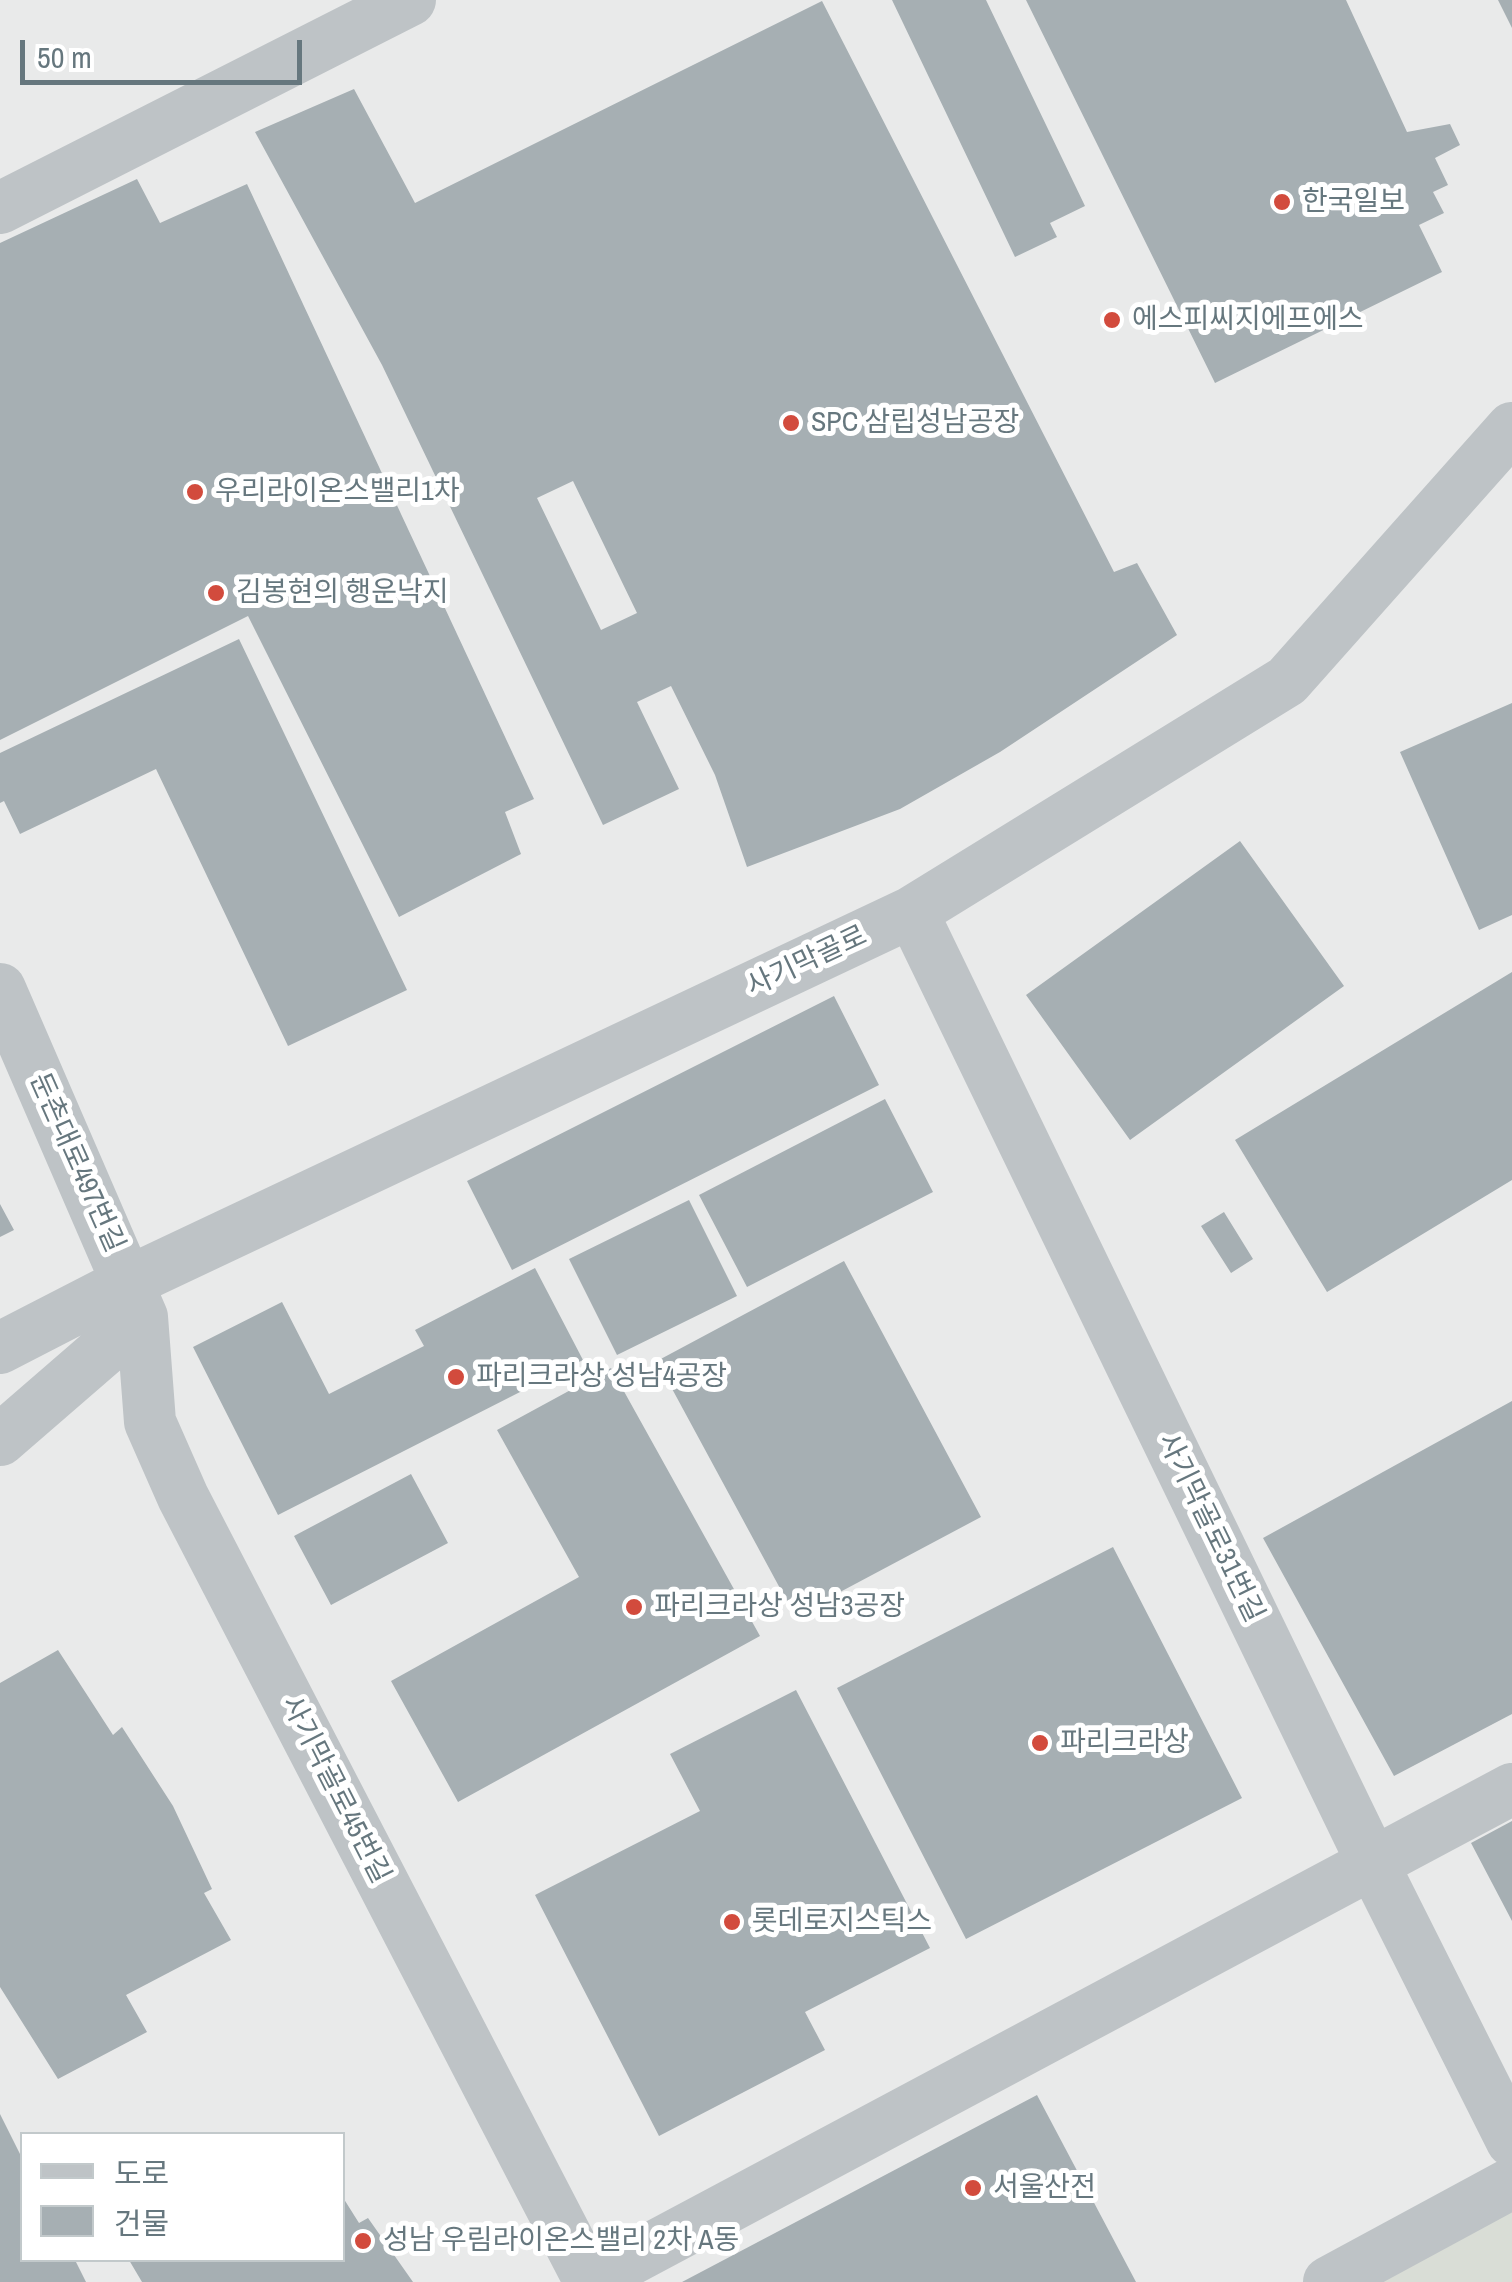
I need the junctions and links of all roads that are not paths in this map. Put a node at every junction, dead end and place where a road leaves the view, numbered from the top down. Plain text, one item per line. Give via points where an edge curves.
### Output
1 (410, 0) edge
2 (0, 208) edge
3 (1512, 428) edge
4 (912, 912) junction
5 (0, 988) edge
6 (135, 1300) junction
7 (0, 1348) edge
8 (0, 1440) edge
9 (1512, 1789) edge
10 (1372, 1864) junction
11 (1512, 2142) edge
12 (1512, 2183) edge
13 (590, 2281) edge
14 (1330, 2282) edge

1 - 2 street
3 - 4 street, 사기막골로 via 1287,681
4 - 6 street, 사기막골로
4 - 10 street, 사기막골로31번길
5 - 6 street, 둔촌대로497번길
6 - 7 street, 사기막골로
6 - 8 street
6 - 13 street, 사기막골로45번길 via 150,1422 184,1497
9 - 10 street
10 - 11 street, 사기막골로31번길
10 - 13 street
12 - 14 street

